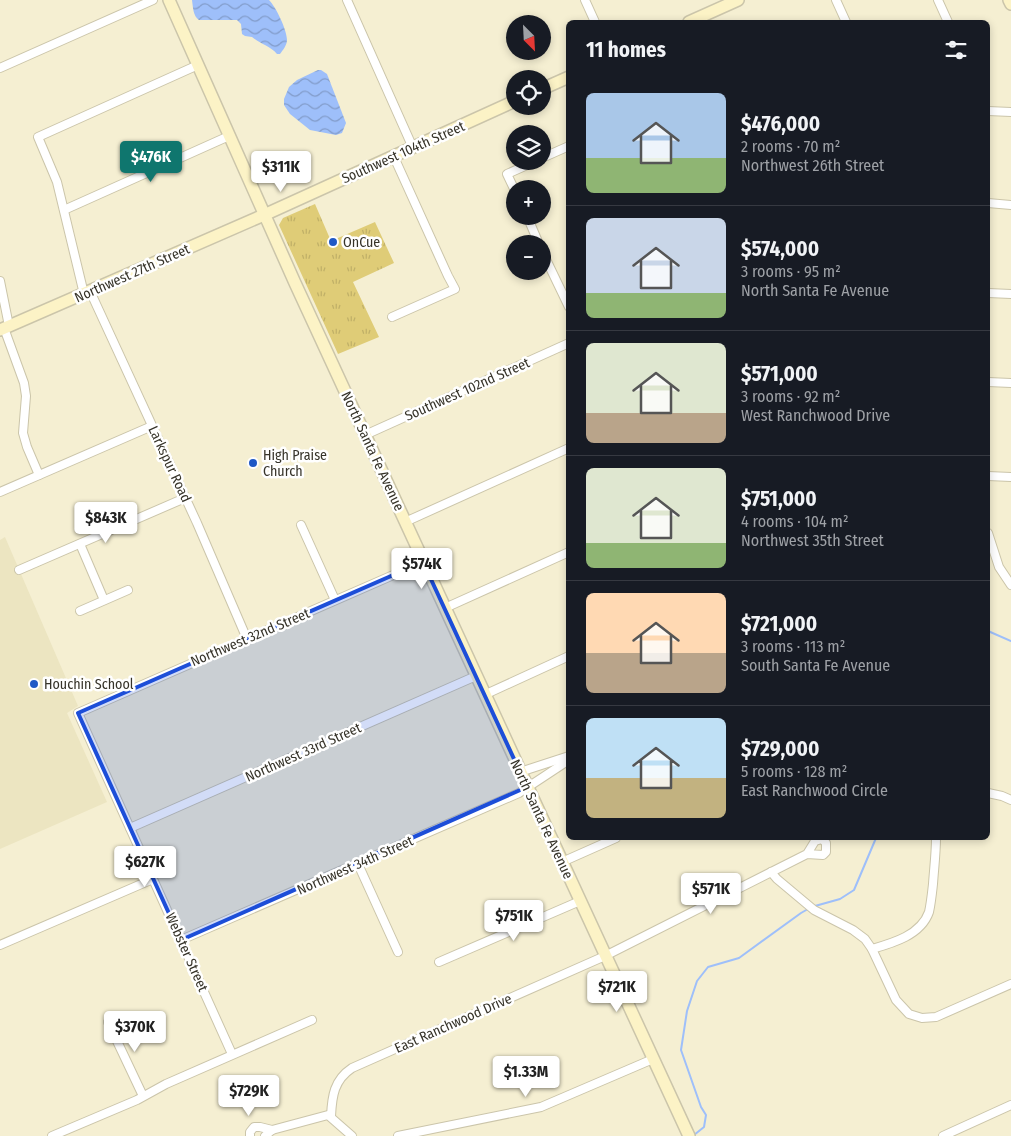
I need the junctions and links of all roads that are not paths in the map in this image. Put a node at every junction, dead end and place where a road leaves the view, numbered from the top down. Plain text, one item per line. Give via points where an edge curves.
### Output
1 (153, 0) edge
2 (169, 0) edge
3 (347, 0) edge
4 (585, 0) edge
5 (738, 0) edge
6 (836, 0) edge
7 (938, 0) edge
8 (1009, 0) edge
9 (1011, 4) edge
10 (594, 20) edge
11 (693, 20) edge
12 (845, 20) edge
13 (947, 20) edge
14 (198, 65) junction
15 (0, 68) edge
16 (566, 82) edge
17 (551, 86) edge
18 (506, 106) edge
19 (990, 111) edge
20 (1011, 112) edge
21 (228, 136) junction
22 (566, 147) edge
23 (413, 148) junction
24 (551, 154) edge
25 (394, 157) junction
26 (516, 170) edge
27 (510, 180) edge
28 (990, 204) edge
29 (1011, 205) edge
30 (64, 210) junction
31 (264, 215) junction
32 (551, 270) edge
33 (0, 281) edge
34 (87, 292) junction
35 (990, 293) edge
36 (1011, 294) edge
37 (566, 301) edge
38 (392, 317) dead end
39 (4, 328) edge
40 (566, 344) edge
41 (990, 382) edge
42 (1011, 383) edge
43 (152, 426) junction
44 (365, 435) junction
45 (566, 449) edge
46 (39, 475) junction
47 (990, 476) edge
48 (1011, 477) edge
49 (0, 492) edge
50 (185, 498) junction
51 (405, 522) junction
52 (301, 525) dead end
53 (990, 539) edge
54 (80, 544) junction
55 (566, 553) edge
56 (424, 562) junction
57 (19, 570) dead end
58 (1011, 585) edge
59 (128, 590) dead end
60 (104, 600) junction
61 (335, 600) junction
62 (445, 608) junction
63 (80, 611) dead end
64 (247, 639) junction
65 (566, 657) edge
66 (476, 676) junction
67 (484, 695) junction
68 (78, 713) joint
69 (566, 757) edge
70 (566, 762) edge
71 (520, 772) junction
72 (527, 787) junction
73 (990, 794) edge
74 (1011, 800) edge
75 (130, 828) junction
76 (612, 840) edge
77 (936, 840) edge
78 (807, 854) dead end
79 (562, 862) junction
80 (358, 864) junction
81 (771, 872) junction
82 (153, 878) junction
83 (580, 901) junction
84 (181, 940) junction
85 (0, 946) edge
86 (872, 949) junction
87 (398, 952) dead end
88 (606, 956) junction
89 (439, 962) dead end
90 (1011, 984) edge
91 (312, 1020) dead end
92 (108, 1022) dead end
93 (232, 1054) junction
94 (653, 1058) junction
95 (143, 1096) junction
96 (1011, 1105) edge
97 (331, 1116) junction
98 (272, 1130) junction
99 (52, 1136) edge
100 (250, 1136) edge
101 (265, 1136) edge
102 (352, 1136) edge
103 (398, 1136) edge
104 (688, 1136) edge
105 (943, 1136) edge

1 - 15 street
2 - 14 main road, North Santa Fe Avenue
3 - 23 street
4 - 10 street
5 - 11 main road
6 - 12 street
7 - 13 street
8 - 9 main road
14 - 21 main road, North Santa Fe Avenue
14 - 30 street, Larkspur Road via 38,137 57,182
16 - 17 main road
18 - 23 main road, Southwest 104th Street
19 - 20 street
21 - 30 street
21 - 31 main road, North Santa Fe Avenue
22 - 24 street
23 - 25 main road, Southwest 104th Street
25 - 31 main road, Southwest 104th Street
25 - 38 street via 455,289
26 - 27 street via 507,174
28 - 29 street
30 - 34 street, Larkspur Road
31 - 34 main road, Northwest 27th Street
31 - 44 main road, North Santa Fe Avenue
32 - 37 street
33 - 39 street
34 - 39 main road, Northwest 27th Street
34 - 43 street, Larkspur Road
35 - 36 street
39 - 46 street via 24,382 23,433
40 - 44 street, Southwest 102nd Street
41 - 42 street
43 - 46 street
43 - 50 street, Larkspur Road
44 - 51 main road, North Santa Fe Avenue
45 - 51 street
46 - 49 street
47 - 48 street
50 - 54 street
50 - 64 street, Larkspur Road
51 - 56 main road, North Santa Fe Avenue
52 - 61 street
53 - 58 street via 999,567
54 - 57 street
54 - 60 street
55 - 62 street
56 - 61 street, Northwest 32nd Street
56 - 62 main road, North Santa Fe Avenue
59 - 60 street
60 - 63 street
61 - 64 street, Northwest 32nd Street
62 - 66 main road, North Santa Fe Avenue
64 - 68 street, Northwest 32nd Street
65 - 67 street
66 - 67 main road, North Santa Fe Avenue
66 - 75 street, Northwest 33rd Street
67 - 71 main road, North Santa Fe Avenue
68 - 75 street, Webster Street
69 - 71 street
70 - 72 street, Northwest 34th Street
71 - 72 main road, North Santa Fe Avenue
72 - 79 main road, North Santa Fe Avenue
72 - 80 street, Northwest 34th Street via 519,794
73 - 74 street
75 - 82 street, Webster Street
76 - 79 street
77 - 86 street via 931,900 923,922 903,938
78 - 81 street, East Ranchwood Drive
79 - 83 main road, North Santa Fe Avenue
80 - 84 street, Northwest 34th Street
80 - 87 street
81 - 86 street via 805,904 853,930
81 - 88 street, East Ranchwood Drive
82 - 84 street, Webster Street
82 - 85 street
83 - 88 main road, North Santa Fe Avenue
83 - 89 street
84 - 93 street, Webster Street
86 - 90 street via 891,992 905,1012 915,1017 936,1017
88 - 94 main road, North Santa Fe Avenue
88 - 97 street, East Ranchwood Drive via 352,1068 336,1084
91 - 93 street
92 - 95 street
93 - 95 street
94 - 103 street via 540,1107
94 - 104 main road, North Santa Fe Avenue
95 - 99 street
96 - 105 street
97 - 98 street
97 - 102 street
98 - 100 street via 257,1126
98 - 101 street

